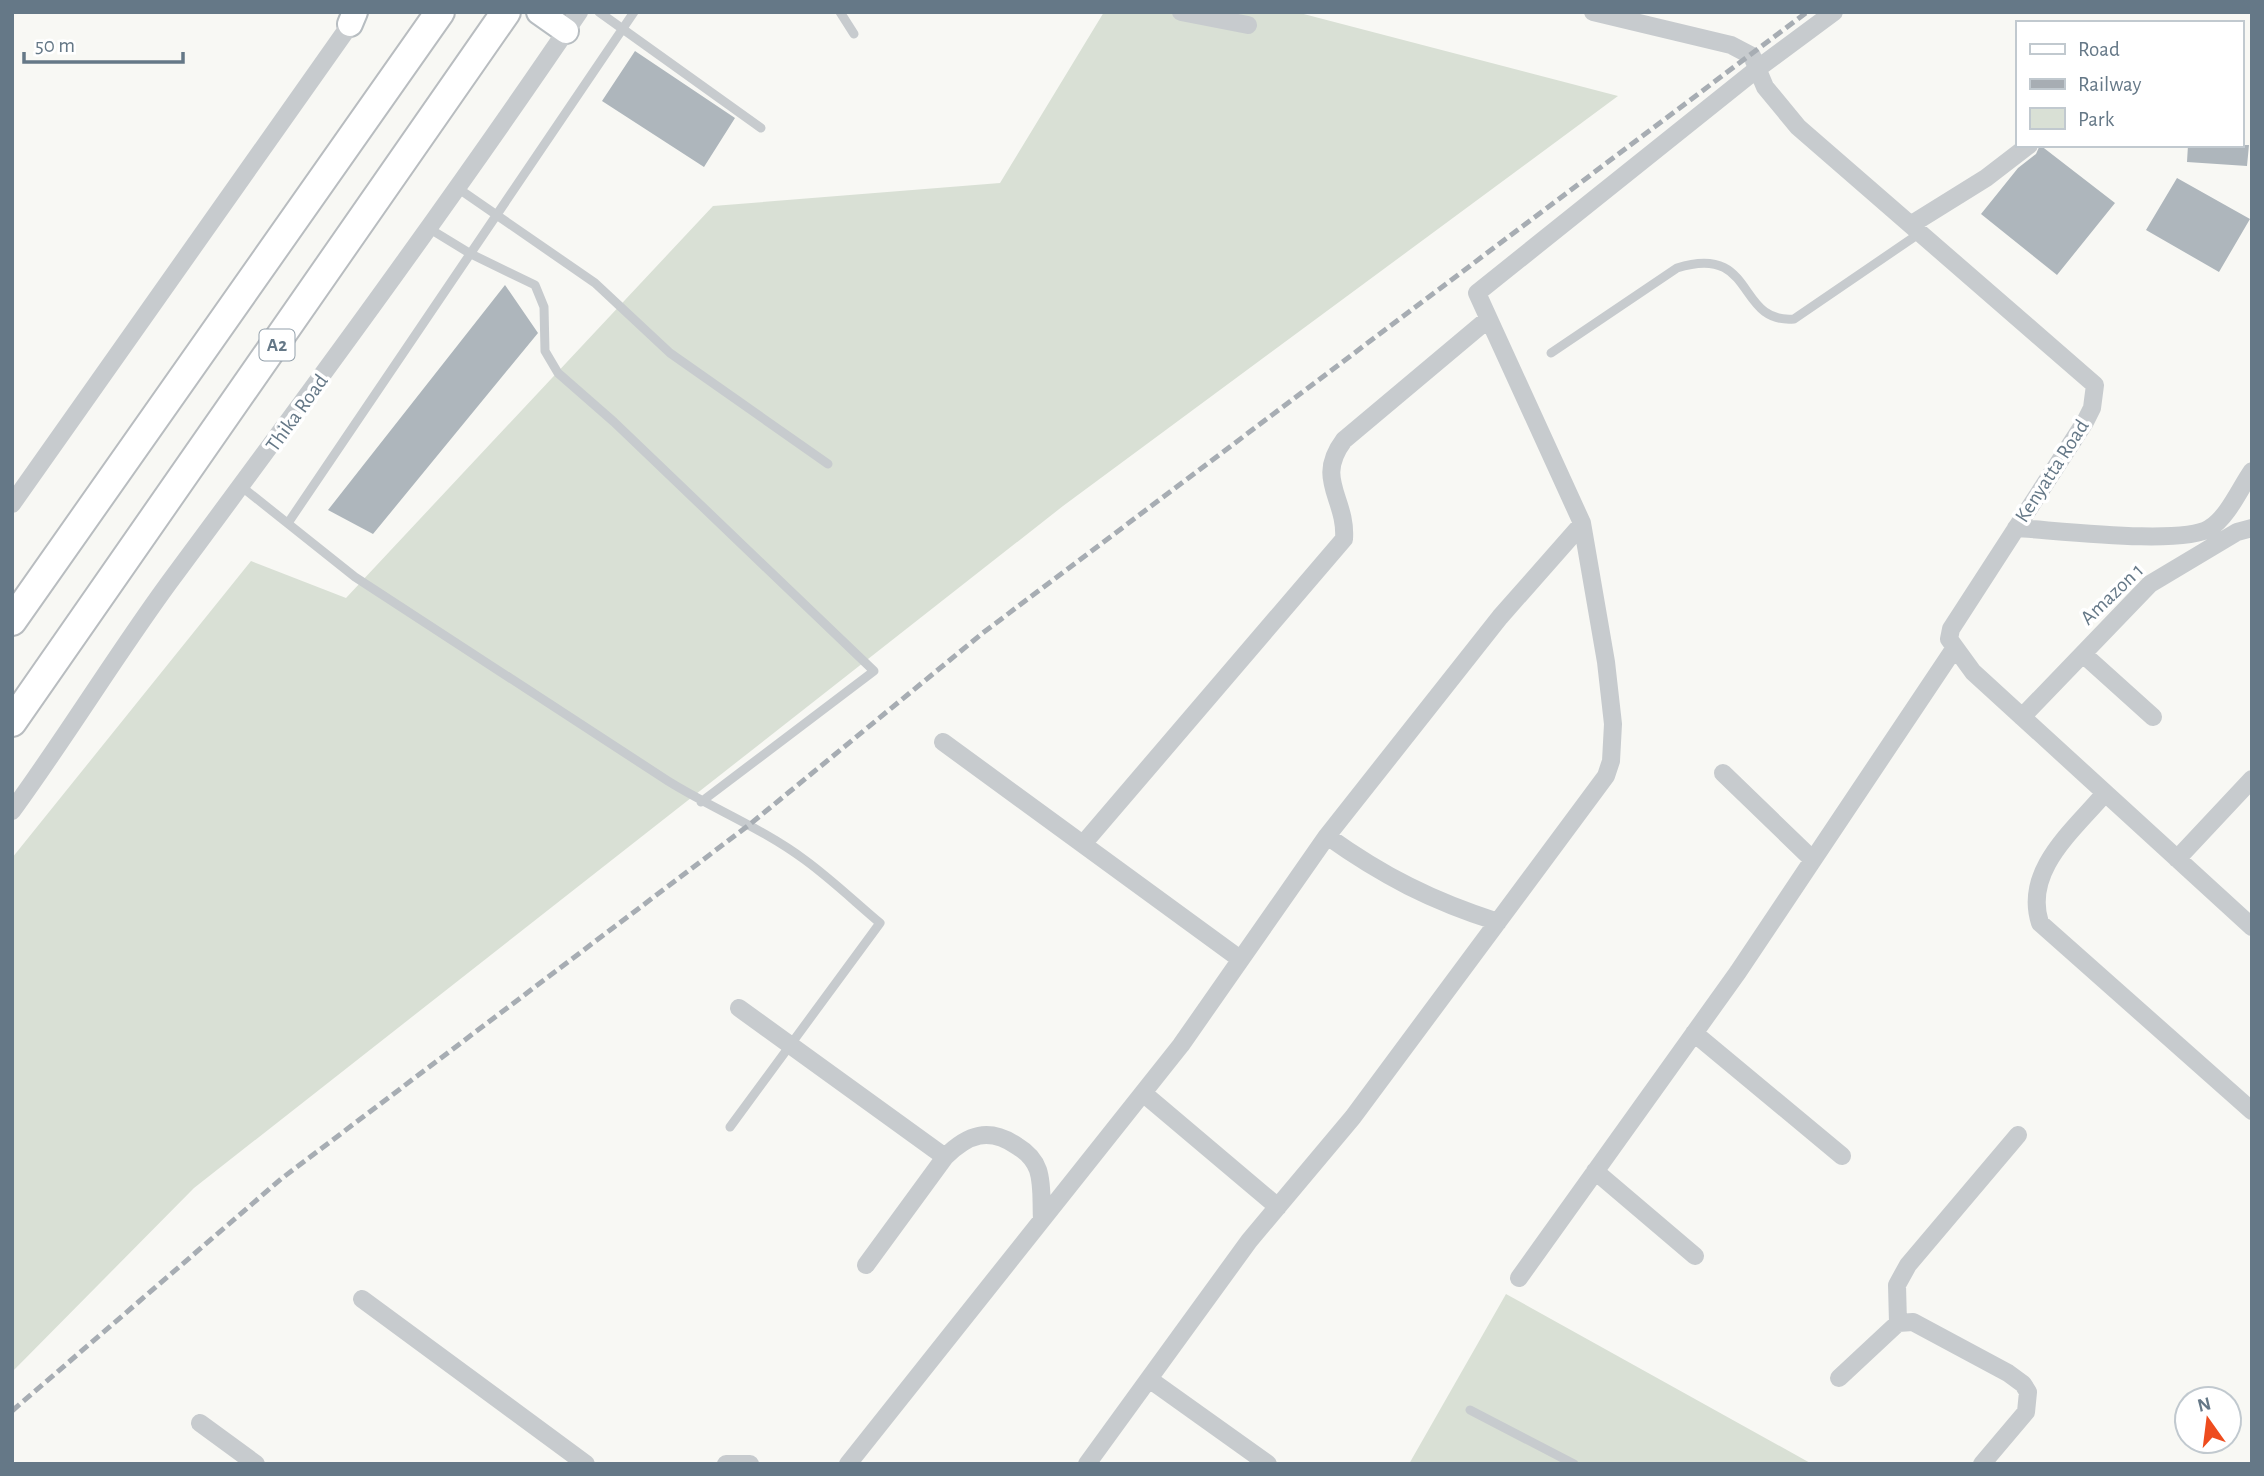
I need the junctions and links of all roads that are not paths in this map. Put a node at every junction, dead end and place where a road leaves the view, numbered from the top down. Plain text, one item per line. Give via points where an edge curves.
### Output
1 (440, 12) edge
2 (539, 12) edge
3 (599, 12) edge
4 (634, 12) edge
5 (839, 12) edge
6 (1181, 12) edge
7 (1593, 12) edge
8 (1834, 12) edge
9 (505, 14) edge
10 (354, 16) edge
11 (573, 22) edge
12 (1248, 24) dead end
13 (623, 30) junction
14 (854, 34) dead end
15 (1757, 69) junction
16 (761, 128) dead end
17 (2026, 147) edge
18 (459, 189) junction
19 (496, 216) junction
20 (1917, 228) junction
21 (430, 229) junction
22 (471, 254) junction
23 (1487, 320) junction
24 (1551, 353) dead end
25 (828, 464) dead end
26 (2252, 471) edge
27 (242, 487) junction
28 (12, 504) edge
29 (288, 523) junction
30 (1582, 524) junction
31 (2016, 528) junction
32 (2252, 528) edge
33 (12, 621) edge
34 (1954, 649) junction
35 (2083, 654) junction
36 (2022, 717) junction
37 (2153, 717) dead end
38 (12, 722) edge
39 (943, 742) dead end
40 (1723, 772) dead end
41 (2252, 779) edge
42 (2105, 793) junction
43 (701, 802) junction
44 (12, 811) edge
45 (1327, 836) junction
46 (1083, 844) junction
47 (2177, 859) junction
48 (1813, 860) junction
49 (1498, 922) junction
50 (2252, 927) edge
51 (1240, 960) junction
52 (739, 1008) dead end
53 (1694, 1033) junction
54 (789, 1044) junction
55 (1143, 1094) junction
56 (2252, 1111) edge
57 (730, 1127) dead end
58 (2018, 1135) dead end
59 (1842, 1156) dead end
60 (945, 1157) junction
61 (1595, 1171) junction
62 (1278, 1207) junction
63 (1042, 1220) junction
64 (1695, 1255) dead end
65 (866, 1265) dead end
66 (1518, 1278) dead end
67 (362, 1299) dead end
68 (1898, 1323) junction
69 (1149, 1378) junction
70 (1839, 1378) dead end
71 (1470, 1410) dead end
72 (200, 1423) dead end
73 (256, 1464) edge
74 (586, 1464) edge
75 (726, 1464) edge
76 (750, 1464) edge
77 (848, 1464) edge
78 (1087, 1464) edge
79 (1268, 1464) edge
80 (1574, 1464) edge
81 (1982, 1464) edge

1 - 33 highway
2 - 11 main road
3 - 13 lane
4 - 13 lane
5 - 14 lane
6 - 12 street
7 - 15 street, Kenyatta Road via 1731,45 1752,56
8 - 15 street
9 - 38 highway, A2
10 - 28 street
11 - 18 street, Thika Road
13 - 16 lane
13 - 19 lane
15 - 20 street, Kenyatta Road via 1798,127
15 - 23 street via 1477,293
17 - 20 street
18 - 19 lane
18 - 21 street, Thika Road
19 - 22 lane
19 - 25 lane via 595,283 670,353
20 - 24 lane via 1794,319 1777,321 1763,313 1737,276 1720,265 1699,261 1677,268
20 - 31 street, Kenyatta Road via 2095,385 2085,422
21 - 22 lane
21 - 27 street, Thika Road
22 - 29 lane
22 - 43 lane via 535,285 544,307 545,351 558,373 874,671
23 - 30 street
23 - 46 street via 1338,448 1332,456 1331,487 1345,520 1344,540
26 - 31 street via 2219,519 2200,532 2165,537
27 - 29 lane
27 - 44 street, Thika Road via 167,586
29 - 43 lane via 355,577
30 - 45 street via 1500,617
30 - 49 street via 1606,662 1613,724 1611,761 1596,792
31 - 34 street, Kenyatta Road via 1951,629
32 - 35 street, Amazon 1 via 2237,532 2150,584
34 - 36 street via 1972,672
34 - 48 street
35 - 36 street, Amazon 1
35 - 37 street
36 - 42 street
39 - 46 street
40 - 48 street
41 - 47 street
42 - 47 street
42 - 56 street via 2049,859 2039,878 2036,907 2040,922
43 - 54 lane via 805,859 880,923
45 - 49 street via 1405,887
45 - 51 street
46 - 51 street
47 - 50 street
48 - 53 street
49 - 62 street via 1353,1118
51 - 55 street
52 - 54 street
53 - 59 street
53 - 61 street
54 - 57 lane
54 - 60 street
55 - 62 street
55 - 63 street
58 - 68 street via 1908,1265 1898,1284
60 - 63 street via 959,1143 984,1133 1002,1136 1034,1160
60 - 65 street
61 - 64 street
61 - 66 street
62 - 69 street
63 - 77 street
67 - 74 street
68 - 70 street
68 - 81 street via 1913,1322 2023,1384 2028,1392 2026,1412
69 - 78 street
69 - 79 street
71 - 80 lane
72 - 73 street
75 - 76 street

